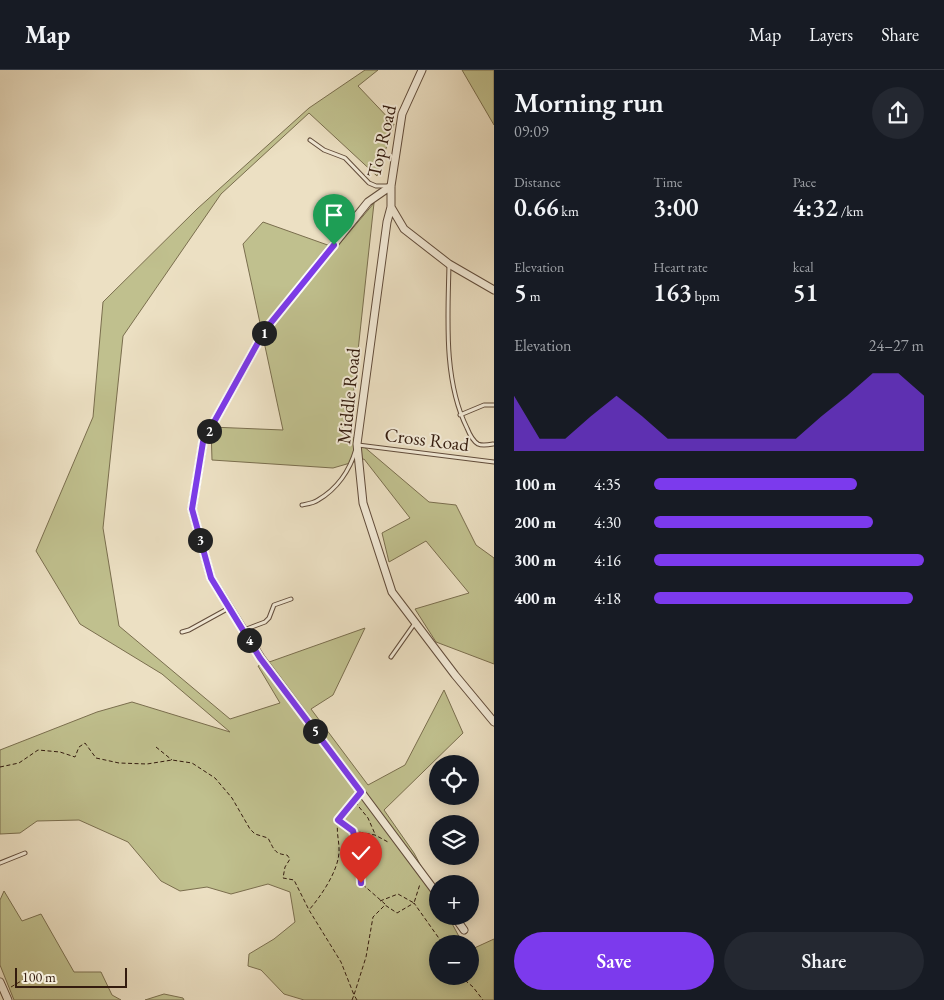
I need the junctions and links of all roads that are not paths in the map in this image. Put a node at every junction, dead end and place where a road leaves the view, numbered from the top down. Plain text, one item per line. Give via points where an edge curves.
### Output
1 (422, 70) edge
2 (310, 140) dead end
3 (391, 186) junction
4 (391, 207) junction
5 (449, 264) junction
6 (494, 290) edge
7 (494, 405) edge
8 (460, 415) junction
9 (357, 444) junction
10 (493, 444) dead end
11 (494, 462) edge
12 (302, 505) dead end
13 (291, 599) dead end
14 (229, 608) junction
15 (415, 622) junction
16 (243, 631) junction
17 (182, 632) dead end
18 (391, 657) dead end
19 (494, 722) edge
20 (26, 853) dead end
21 (0, 863) edge
22 (429, 882) edge
23 (460, 925) edge
24 (464, 930) dead end
25 (0, 982) edge
26 (8, 1000) edge

1 - 3 street, Top Road via 402,114
2 - 3 lane via 345,158 369,183
3 - 4 street, Middle Road
3 - 14 street, Top Road via 368,202 265,330 203,442 192,509 211,578
4 - 5 street via 404,229
4 - 9 street, Middle Road
5 - 6 street
5 - 8 lane via 450,368
7 - 8 lane via 484,405
8 - 10 lane via 478,444
9 - 11 lane, Cross Road
9 - 12 lane via 342,480 317,501
9 - 15 street, Middle Road via 363,503 392,592
13 - 16 lane via 274,605 262,625
14 - 16 street, Top Road
14 - 17 lane
15 - 18 lane
15 - 19 street, Middle Road
16 - 22 street, Top Road
20 - 21 lane
23 - 24 street
25 - 26 street

